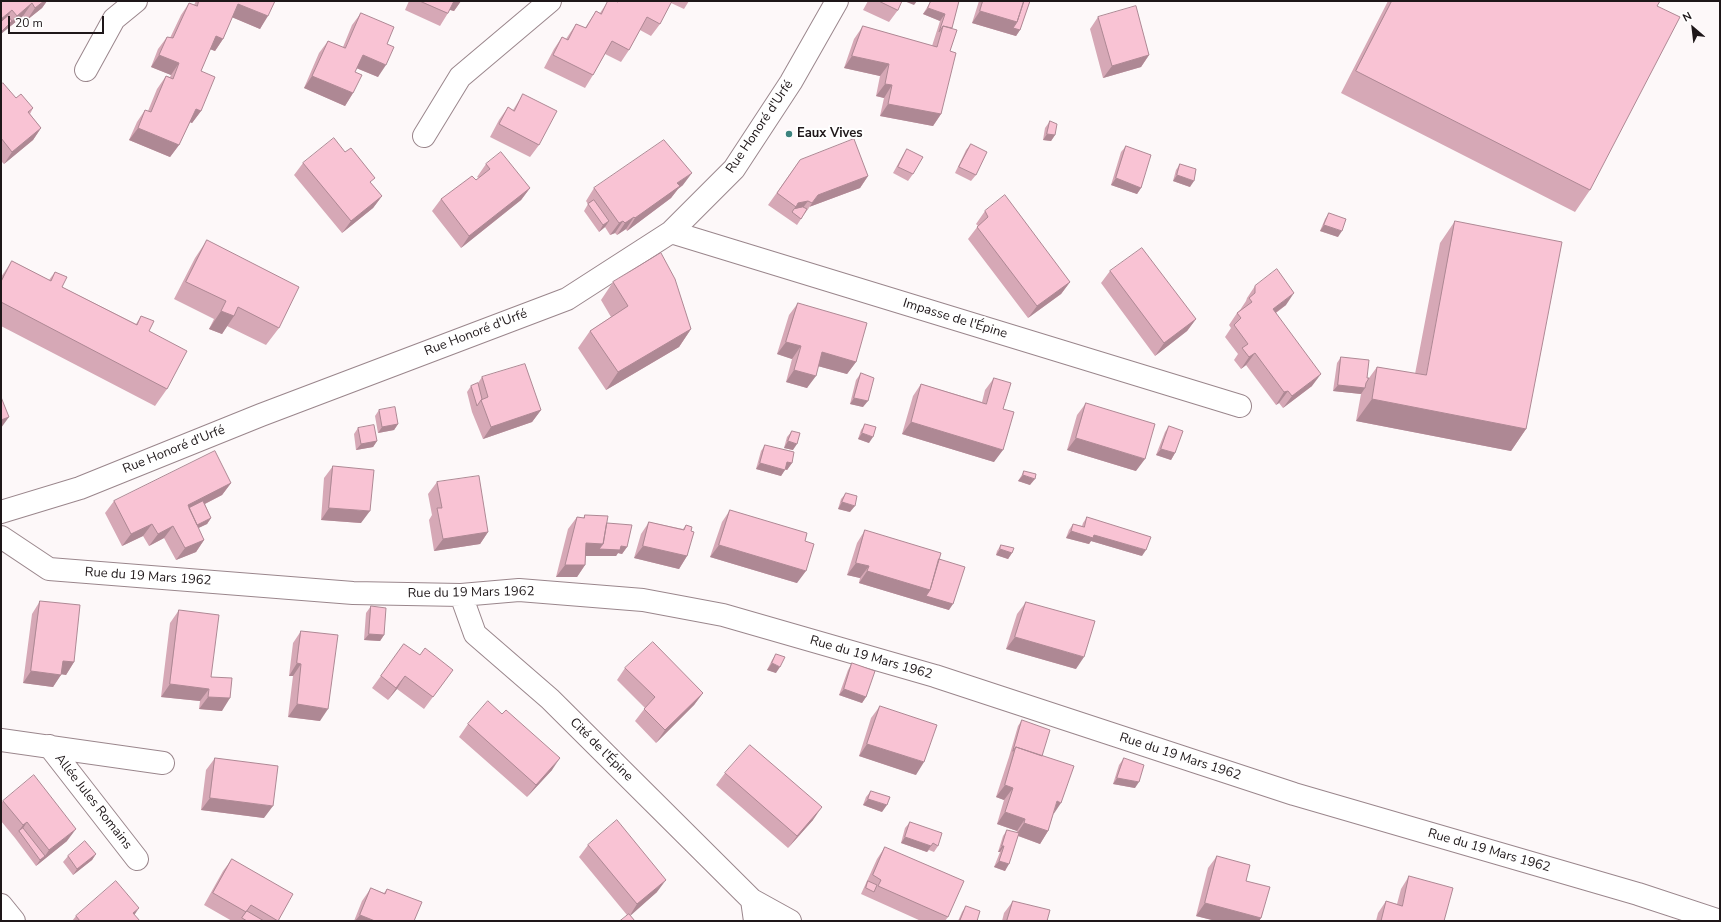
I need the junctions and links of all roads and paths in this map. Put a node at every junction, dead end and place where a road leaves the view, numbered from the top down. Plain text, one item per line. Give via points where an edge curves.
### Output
1 (136, 1) edge
2 (550, 1) edge
3 (837, 1) edge
4 (86, 70) dead end
5 (424, 136) dead end
6 (671, 232) junction
7 (1240, 406) dead end
8 (1, 512) edge
9 (1, 537) edge
10 (461, 595) junction
11 (1, 740) edge
12 (49, 746) junction
13 (163, 763) dead end
14 (137, 859) dead end
15 (752, 900) junction
16 (1, 905) edge
17 (1685, 915) edge
18 (14, 921) edge
19 (755, 921) edge
20 (790, 921) edge
21 (1720, 921) edge

1 - 4 street via 114,19
2 - 5 street via 460,77
3 - 6 street, Rue Honoré d'Urfé via 791,82 734,169
6 - 7 street, Impasse de l'Épine
6 - 8 street, Rue Honoré d'Urfé via 567,299 261,415 80,488
9 - 10 street, Rue du 19 Mars 1962 via 49,569 353,593
10 - 15 street, Cité de l'Épine via 475,634 550,699
10 - 17 street, Rue du 19 Mars 1962 via 520,590 643,600 723,615 936,676 1294,794 1638,894
11 - 12 street, Allée Jules Romains
12 - 13 street, Allée Jules Romains
12 - 14 street, Allée Jules Romains
15 - 19 street
15 - 20 street, Cité de l'Épine
16 - 18 street
17 - 21 street, Rue du 19 Mars 1962

